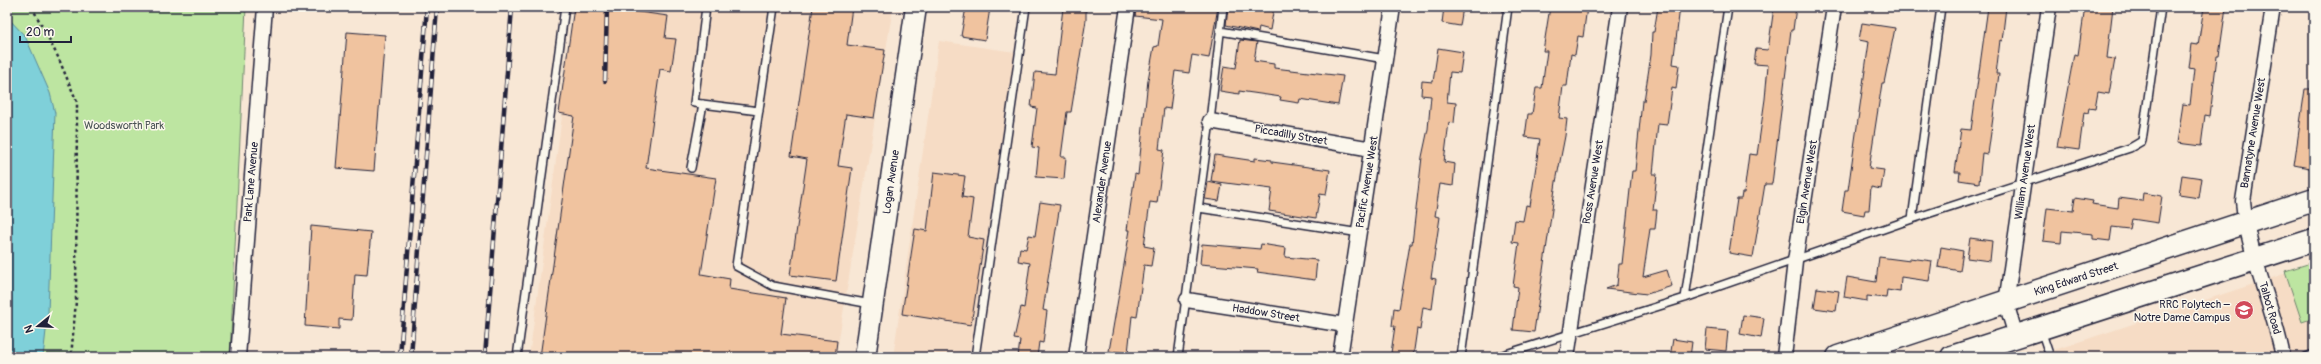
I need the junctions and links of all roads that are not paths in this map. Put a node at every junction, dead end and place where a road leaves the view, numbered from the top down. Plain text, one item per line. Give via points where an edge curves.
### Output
1 (265, 7) edge
2 (565, 7) edge
3 (706, 7) edge
4 (774, 7) edge
5 (916, 7) edge
6 (1026, 7) edge
7 (1128, 7) edge
8 (1223, 7) edge
9 (1393, 7) edge
10 (1508, 7) edge
11 (1620, 7) edge
12 (1728, 7) edge
13 (1834, 7) edge
14 (1941, 7) edge
15 (2049, 7) edge
16 (2161, 7) edge
17 (2273, 7) edge
18 (1220, 31) junction
19 (1385, 58) junction
20 (703, 104) junction
21 (759, 111) junction
22 (1210, 121) junction
23 (1372, 149) junction
24 (691, 168) dead end
25 (2024, 183) junction
26 (2314, 200) edge
27 (1199, 208) junction
28 (1912, 219) junction
29 (2245, 223) junction
30 (1360, 233) junction
31 (2314, 240) edge
32 (2255, 259) junction
33 (1795, 261) junction
34 (1685, 298) junction
35 (1187, 300) junction
36 (2006, 303) junction
37 (873, 304) junction
38 (1345, 325) junction
39 (2041, 328) junction
40 (1570, 334) junction
41 (2016, 336) junction
42 (2314, 354) edge
43 (238, 357) edge
44 (517, 357) edge
45 (865, 357) edge
46 (974, 357) edge
47 (1076, 357) edge
48 (1178, 357) edge
49 (1340, 357) edge
50 (1461, 357) edge
51 (1496, 357) edge
52 (1567, 357) edge
53 (1784, 357) edge
54 (1838, 357) edge
55 (1952, 357) edge
56 (2050, 357) edge
57 (2282, 357) edge
58 (2306, 357) edge

1 - 43 street, Park Lane Avenue
2 - 44 lane
3 - 20 lane via 694,103
4 - 21 lane
5 - 37 main road, Logan Avenue
6 - 46 lane
7 - 47 street, Alexander Avenue
8 - 18 lane
9 - 19 street, Pacific Avenue West
10 - 50 lane
11 - 40 street, Ross Avenue West
12 - 34 lane
13 - 33 street, Elgin Avenue West
14 - 28 lane
15 - 25 street, William Avenue West
16 - 25 lane via 2142,141 2130,148
17 - 29 street, Bannatyne Avenue West via 2243,201
18 - 19 lane
18 - 22 lane
19 - 23 street, Pacific Avenue West
20 - 21 lane
20 - 24 lane
21 - 37 lane via 736,266 773,286
22 - 23 street, Piccadilly Street
22 - 27 lane
23 - 30 street, Pacific Avenue West
25 - 28 lane
25 - 36 street, William Avenue West
26 - 29 main road, King Edward Street
27 - 30 lane
27 - 35 lane
28 - 33 lane
29 - 32 street, Bannatyne Avenue West
29 - 36 main road, King Edward Street
30 - 38 street, Pacific Avenue West
31 - 32 main road
32 - 39 main road
32 - 57 street, Talbot Road via 2277,325
33 - 34 lane
33 - 53 street, Elgin Avenue West
34 - 40 lane
35 - 38 street, Haddow Street
35 - 48 lane
36 - 41 street, William Avenue West
36 - 54 main road, King Edward Street
37 - 45 main road, Logan Avenue
38 - 49 street, Pacific Avenue West
39 - 41 main road
39 - 56 lane
40 - 51 lane
40 - 52 street, Ross Avenue West
41 - 55 main road
42 - 58 lane

